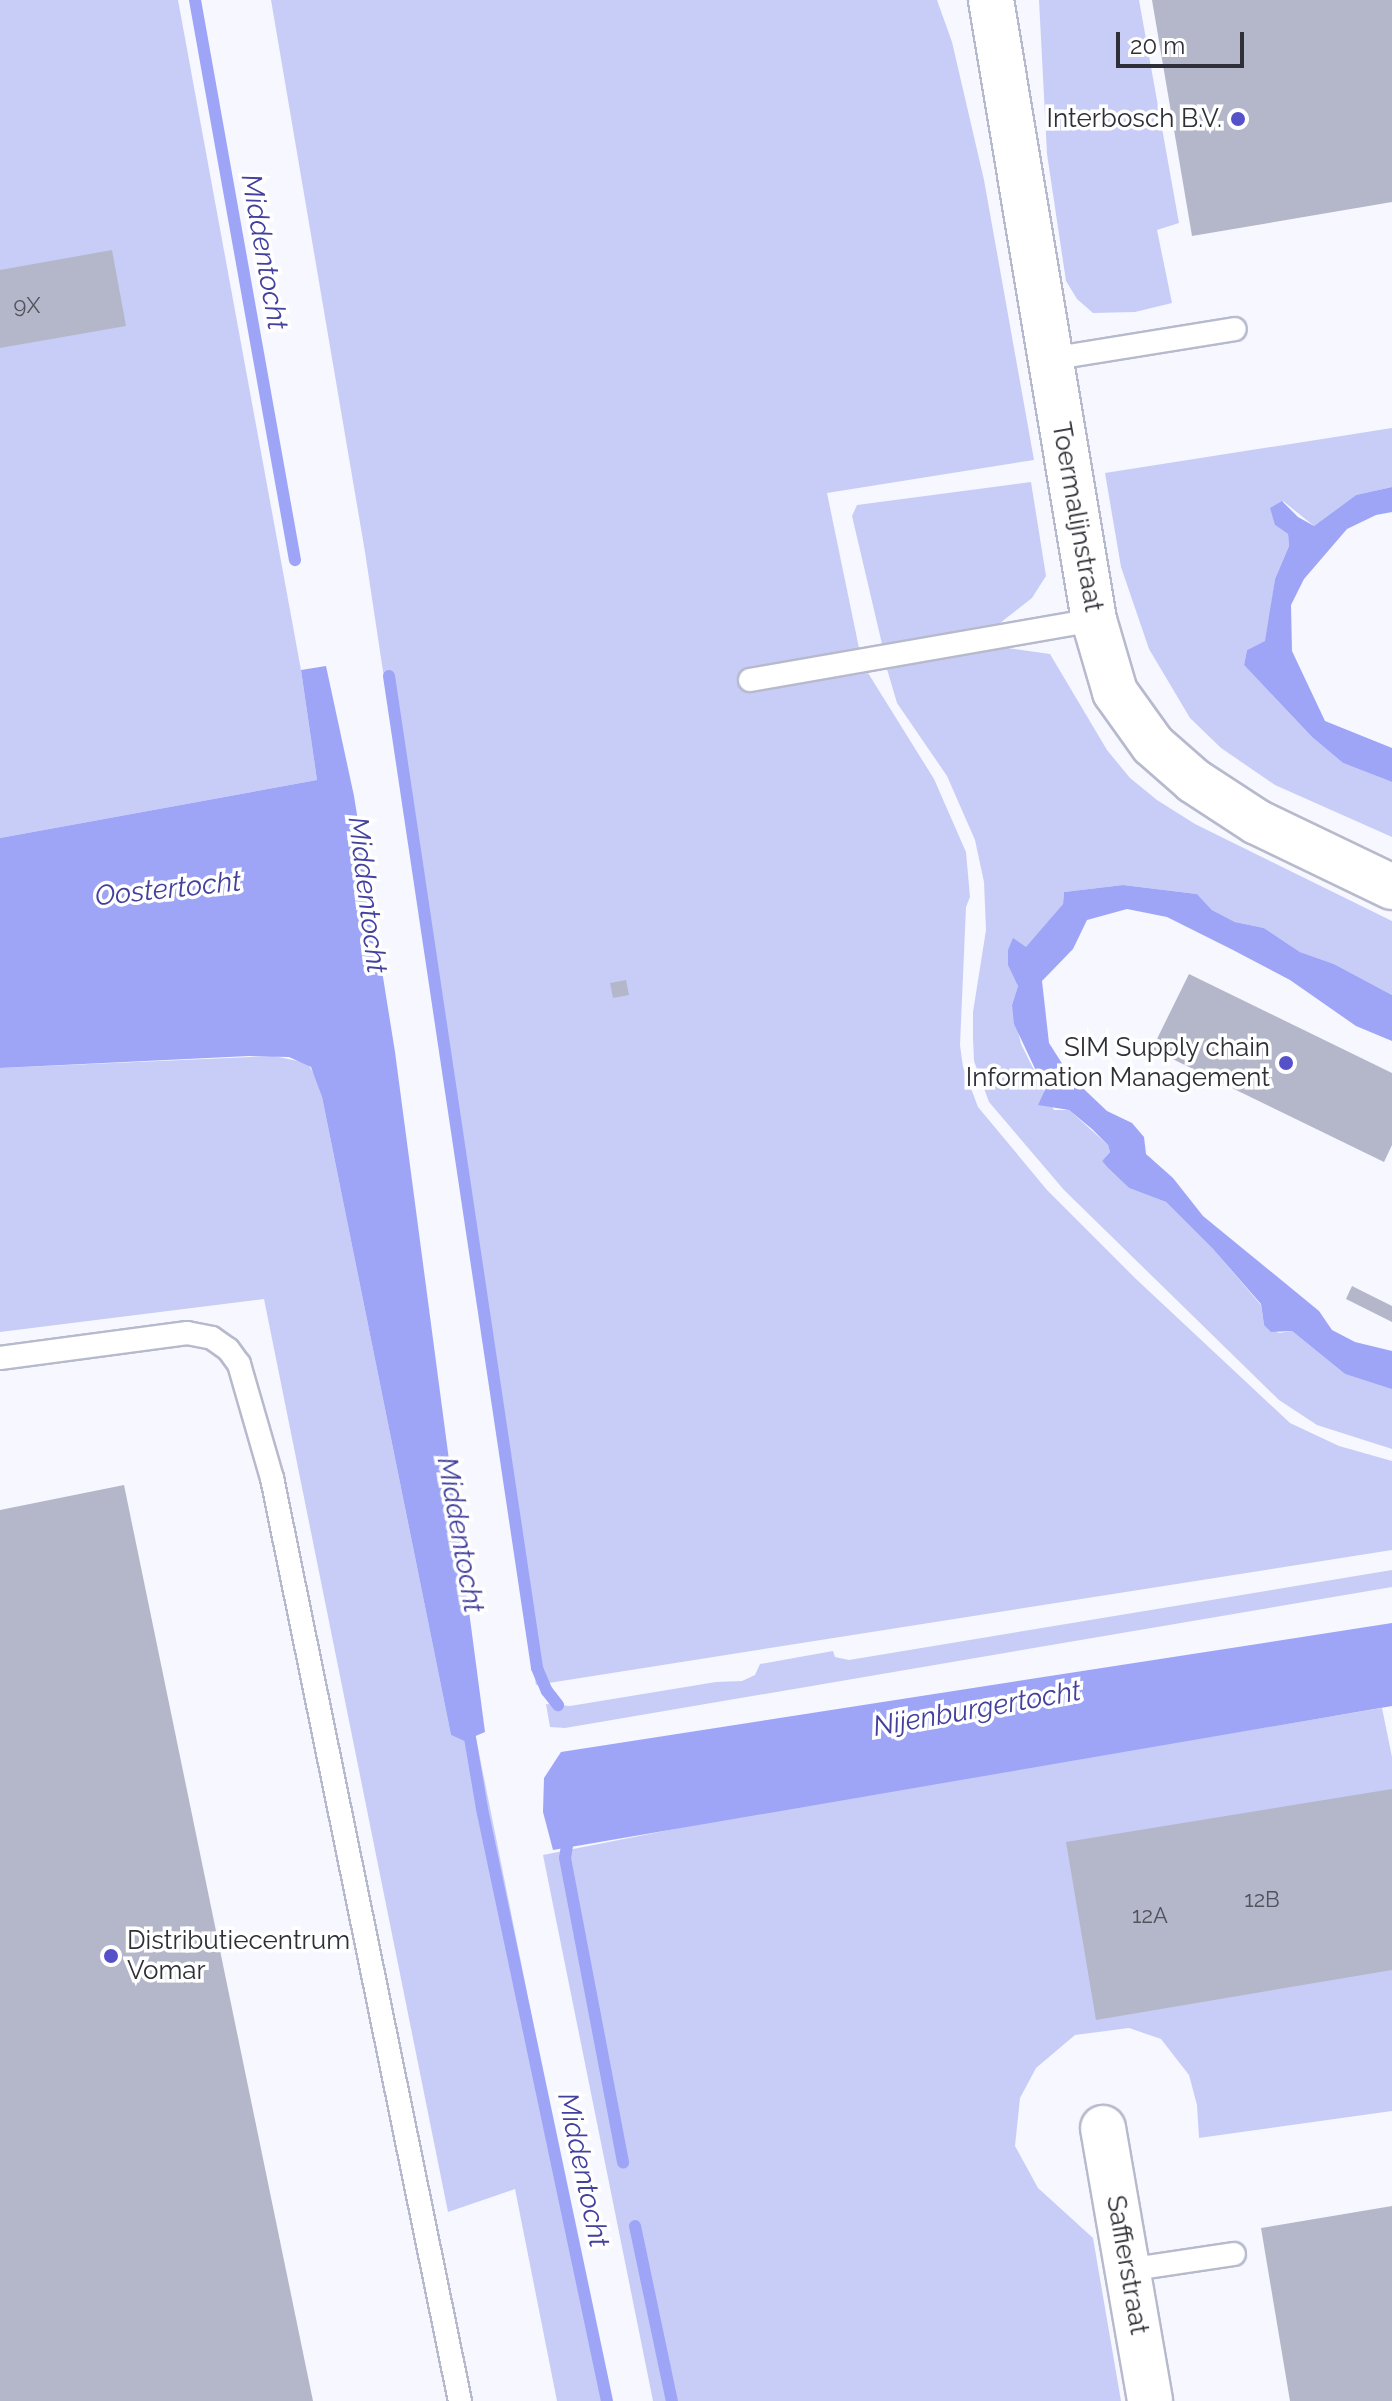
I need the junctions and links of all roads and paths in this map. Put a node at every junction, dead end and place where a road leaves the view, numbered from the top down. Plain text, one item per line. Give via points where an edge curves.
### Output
1 (991, 0) edge
2 (1235, 329) dead end
3 (1050, 359) junction
4 (1094, 620) junction
5 (750, 680) dead end
6 (1392, 887) edge
7 (0, 1358) edge
8 (1103, 2128) dead end
9 (1234, 2254) dead end
10 (1127, 2270) junction
11 (460, 2401) edge
12 (1150, 2401) edge

1 - 3 street, Toermalijnstraat
2 - 3 lane
3 - 4 street, Toermalijnstraat
4 - 5 lane
4 - 6 street, Toermalijnstraat via 1115,692 1174,766 1257,822
7 - 11 lane via 187,1333 212,1338 239,1364 272,1478
8 - 10 street, Saffierstraat
9 - 10 lane
10 - 12 street, Saffierstraat

